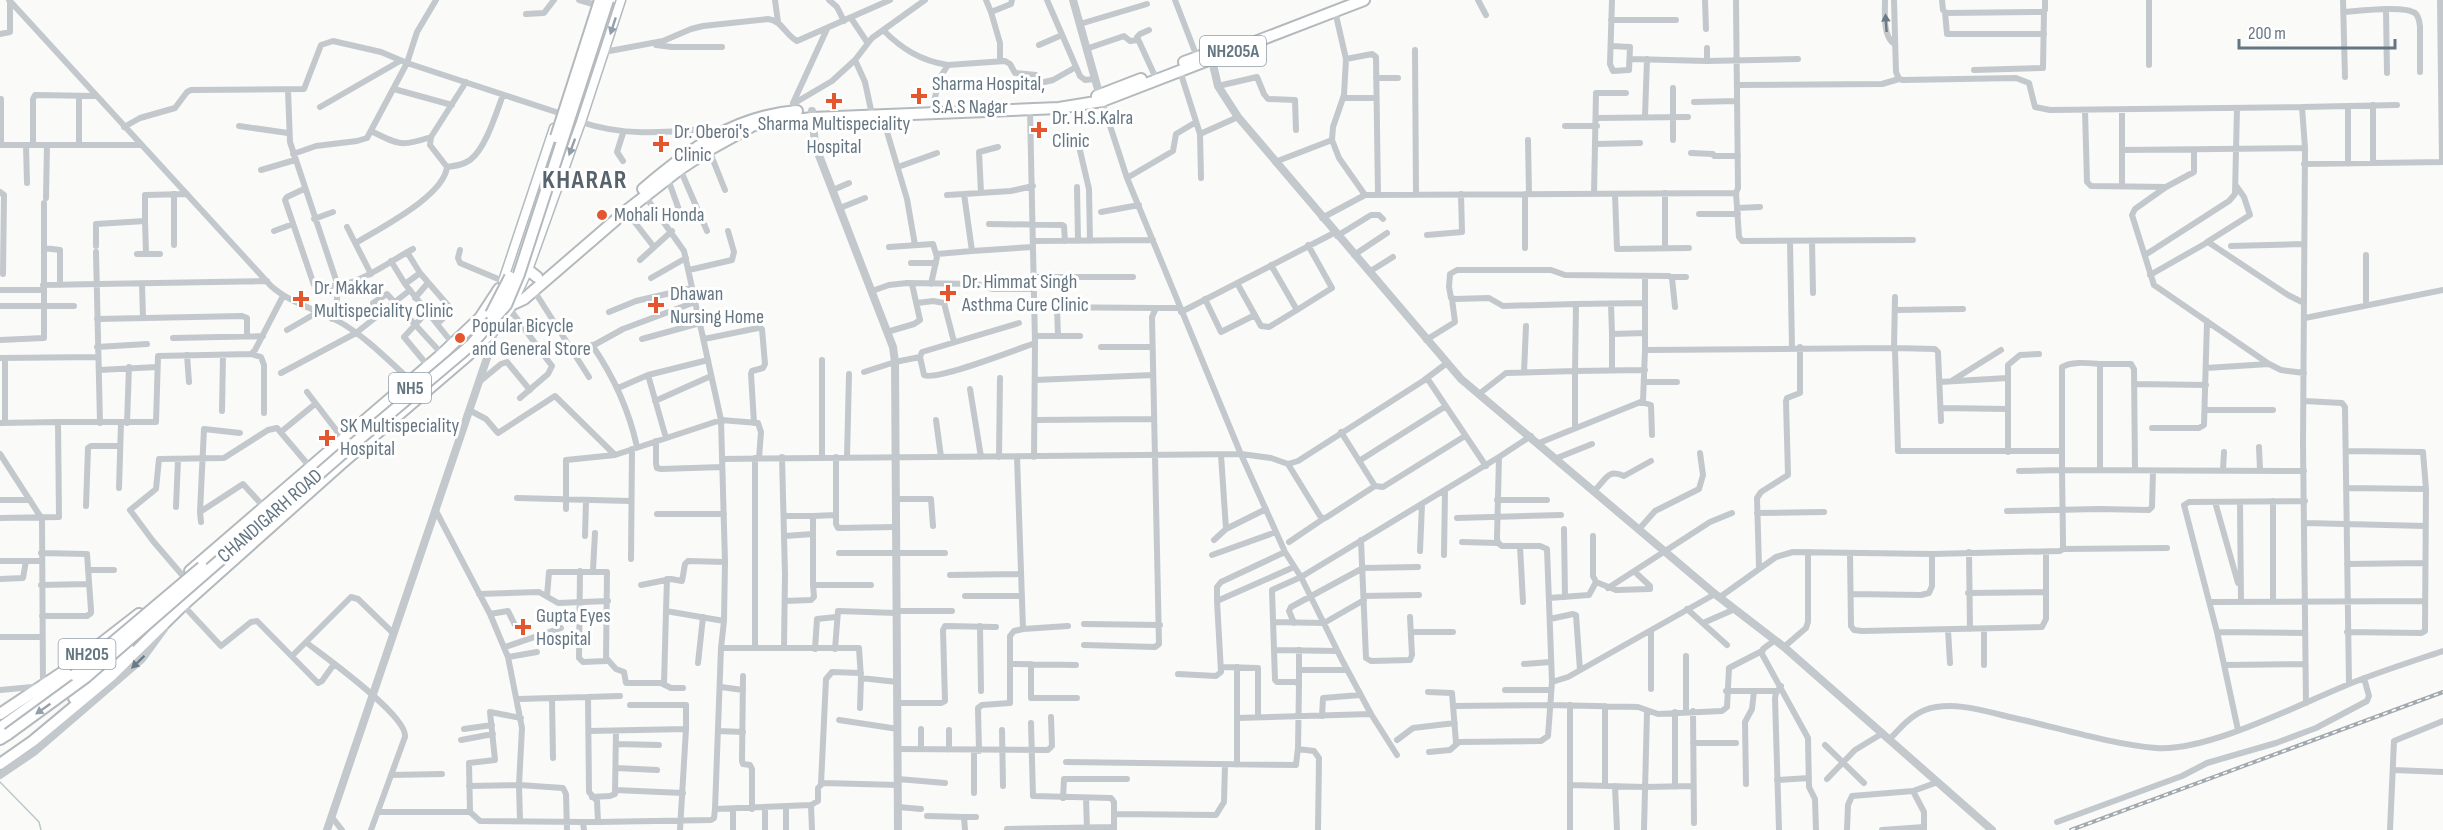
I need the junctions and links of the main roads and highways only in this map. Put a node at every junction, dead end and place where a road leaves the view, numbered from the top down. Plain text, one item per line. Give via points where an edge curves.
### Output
1 (608, 0) edge
2 (621, 0) edge
3 (1349, 0) edge
4 (1364, 0) edge
5 (596, 2) edge
6 (581, 43) junction
7 (604, 52) junction
8 (1204, 56) junction
9 (1100, 98) junction
10 (792, 112) junction
11 (812, 114) junction
12 (643, 193) junction
13 (533, 274) junction
14 (498, 290) junction
15 (512, 303) junction
16 (146, 626) junction
17 (0, 714) edge
18 (0, 728) edge
19 (0, 739) edge
20 (0, 759) edge
21 (0, 764) edge

1 - 16 highway, CHANDIGARH ROAD / NH5, bridge via 506,305 471,345
2 -> 7 main road
3 - 8 highway, NH205A
4 - 8 highway, NH205A
5 - 6 main road
5 - 18 highway, NH5, bridge via 516,261 488,318 472,336 74,675
6 - 7 main road
6 - 14 main road
7 -> 13 main road
8 - 9 highway, NH205A
8 - 9 highway, NH205A via 1180,71
9 - 11 highway, NH205A
9 - 11 highway, NH205A via 1030,110
10 - 11 highway, NH205A
10 - 12 highway, NH205A via 754,125
10 - 12 highway, NH205A via 741,122 712,137
12 - 13 highway, NH205A
12 - 15 highway, NH205A
13 - 15 highway, NH205A
14 - 15 highway
14 - 17 highway, NH205 via 483,313 442,354 169,588 117,631
15 -> 21 highway, NH205 via 495,328 467,356 183,605 22,755
16 -> 19 highway, CHANDIGARH ROAD / NH5, bridge via 77,684
16 - 20 highway, bridge via 72,701

